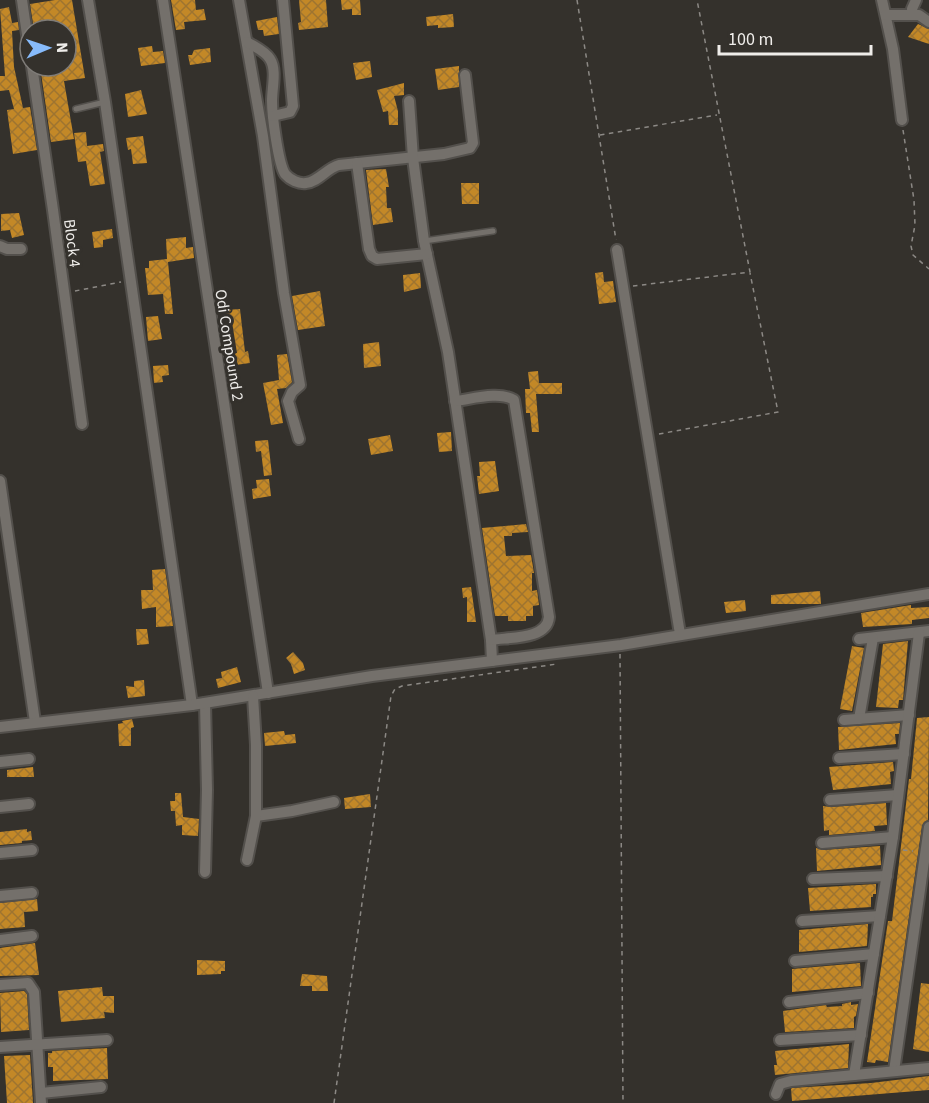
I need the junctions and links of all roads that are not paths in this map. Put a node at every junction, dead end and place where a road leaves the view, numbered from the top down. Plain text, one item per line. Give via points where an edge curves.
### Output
1 (22, 0) edge
2 (88, 0) edge
3 (163, 0) edge
4 (238, 0) edge
5 (283, 0) edge
6 (882, 0) edge
7 (916, 0) edge
8 (913, 14) junction
9 (886, 15) junction
10 (25, 18) edge
11 (929, 22) edge
12 (247, 42) junction
13 (465, 75) dead end
14 (34, 78) edge
15 (255, 90) junction
16 (409, 101) dead end
17 (105, 102) junction
18 (272, 103) junction
19 (76, 109) dead end
20 (273, 116) junction
21 (902, 120) road end
22 (414, 158) junction
23 (357, 163) junction
24 (493, 231) dead end
25 (424, 241) junction
26 (0, 246) edge
27 (21, 249) dead end
28 (617, 250) road end
29 (427, 254) junction
30 (455, 401) junction
31 (82, 424) dead end
32 (299, 439) dead end
33 (0, 481) edge
34 (929, 594) edge
35 (924, 632) edge
36 (681, 634) junction
37 (873, 638) junction
38 (859, 639) dead end
39 (491, 640) junction
40 (492, 661) junction
41 (268, 693) junction
42 (253, 696) junction
43 (205, 703) junction
44 (192, 705) junction
45 (909, 715) junction
46 (859, 719) junction
47 (844, 720) dead end
48 (35, 723) junction
49 (0, 727) edge
50 (904, 754) junction
51 (839, 758) dead end
52 (29, 759) dead end
53 (0, 762) edge
54 (898, 795) junction
55 (830, 800) dead end
56 (334, 802) dead end
57 (29, 804) dead end
58 (0, 807) edge
59 (256, 816) junction
60 (929, 827) edge
61 (892, 842) junction
62 (822, 843) dead end
63 (32, 850) dead end
64 (0, 853) edge
65 (247, 860) dead end
66 (205, 872) dead end
67 (887, 876) junction
68 (813, 879) dead end
69 (32, 893) dead end
70 (0, 896) edge
71 (880, 916) junction
72 (802, 921) dead end
73 (32, 936) dead end
74 (0, 940) edge
75 (874, 954) junction
76 (795, 961) dead end
77 (0, 986) edge
78 (868, 993) junction
79 (789, 1002) dead end
80 (861, 1035) junction
81 (107, 1040) dead end
82 (780, 1040) dead end
83 (38, 1044) junction
84 (0, 1047) edge
85 (929, 1068) edge
86 (894, 1071) junction
87 (854, 1075) junction
88 (101, 1087) dead end
89 (776, 1094) dead end
90 (41, 1098) edge

1 - 10 street
2 - 17 street
3 - 41 street, Odi Compound 2
4 - 12 street
5 - 20 street via 293,106 290,112
6 - 9 street
7 - 8 street
8 - 9 street
8 - 11 street
9 - 21 street
12 - 15 street
12 - 18 street via 270,58
13 - 22 street via 474,143 471,148
14 - 31 street, Block 4
15 - 18 street
15 - 32 street via 300,385 288,401
16 - 22 street
17 - 19 lane
17 - 44 street
18 - 20 street
20 - 23 street via 284,171 294,181 311,182 332,166
22 - 23 street
22 - 25 street
23 - 29 street via 372,256 377,259
24 - 25 lane
25 - 29 street
26 - 27 street
28 - 36 street
29 - 30 street
30 - 39 street
30 - 39 street via 497,396 514,400 549,617 544,629 532,635
33 - 48 street
34 - 36 street
35 - 37 street
35 - 45 street
36 - 40 street
37 - 38 street
37 - 46 street
39 - 40 street
40 - 41 street
41 - 42 street
42 - 43 street
42 - 59 street
43 - 44 street
43 - 66 street
44 - 48 street
45 - 46 street
45 - 50 street
46 - 47 street
48 - 49 street
50 - 51 street
50 - 54 street
52 - 53 street
54 - 55 street
54 - 61 street
56 - 59 street
57 - 58 street
59 - 65 street
60 - 86 street
61 - 62 street
61 - 67 street
63 - 64 street
67 - 68 street
67 - 71 street
69 - 70 street
71 - 72 street
71 - 75 street
73 - 74 street
75 - 76 street
75 - 78 street
77 - 83 street via 31,986
78 - 79 street
78 - 80 street
80 - 82 street
80 - 87 street
81 - 83 street
83 - 84 street
83 - 90 street
85 - 86 street
86 - 87 street
87 - 89 street via 780,1084
88 - 90 street

